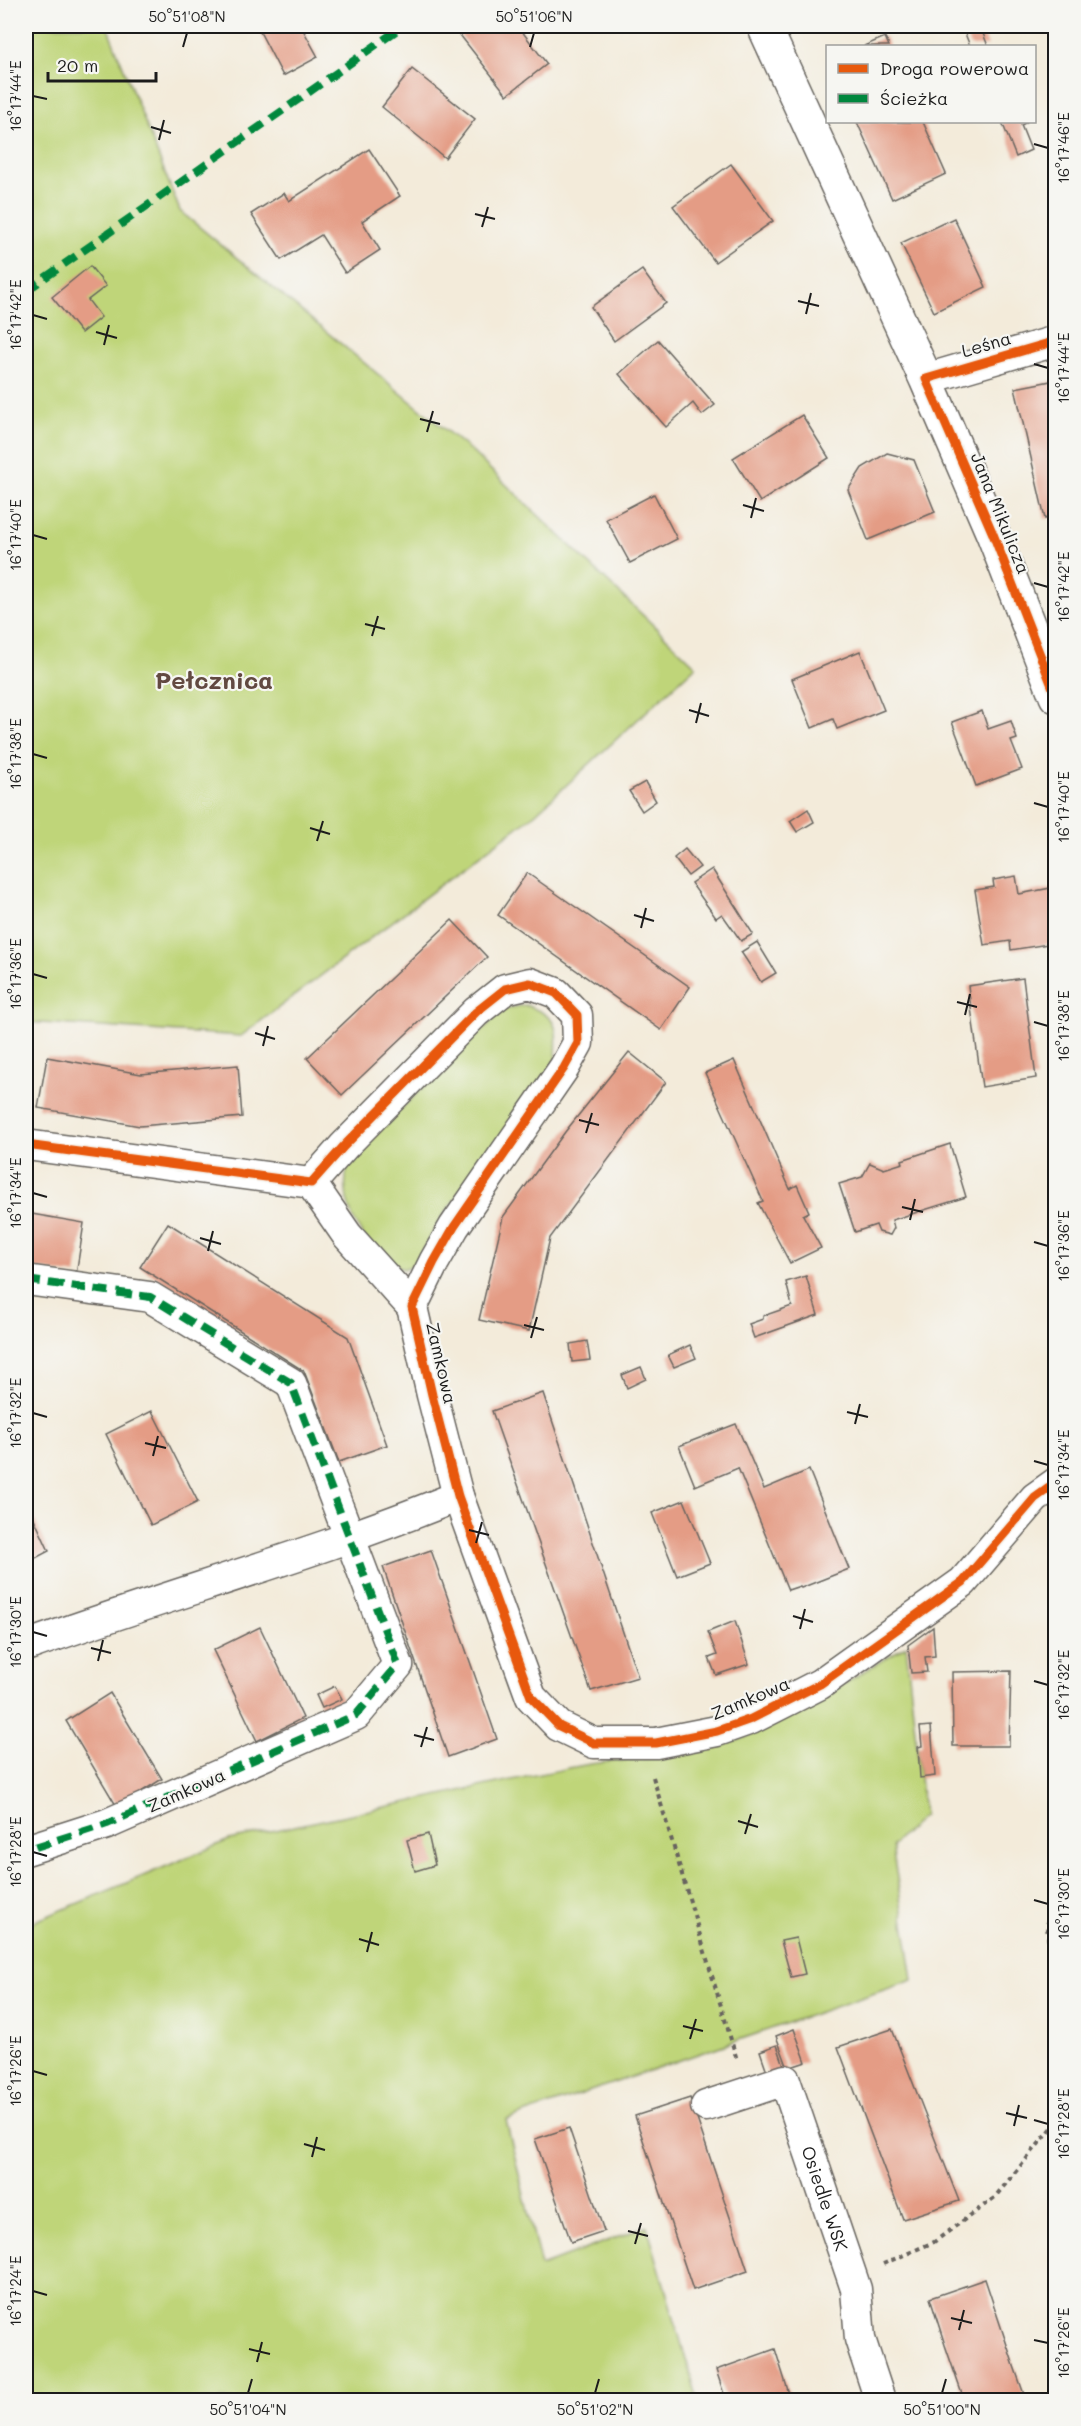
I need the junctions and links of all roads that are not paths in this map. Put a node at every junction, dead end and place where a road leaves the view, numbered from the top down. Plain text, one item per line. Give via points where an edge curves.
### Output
1 (764, 26) edge
2 (1056, 341) edge
3 (926, 379) junction
4 (1056, 696) edge
5 (26, 1145) edge
6 (311, 1183) junction
7 (26, 1280) edge
8 (412, 1307) junction
9 (1056, 1483) edge
10 (458, 1496) junction
11 (349, 1538) junction
12 (26, 1646) edge
13 (26, 1850) edge
14 (706, 2106) dead end
15 (880, 2400) edge

1 - 3 street, Jana Mikulicza
2 - 3 street, Leśna
3 - 4 street, Jana Mikulicza via 993,534
5 - 6 street
6 - 8 street, Zamkowa via 346,1235
6 - 8 street, Zamkowa via 468,1020 505,989 530,983 556,993 577,1015 578,1043 564,1068 454,1227
7 - 11 street, Zamkowa via 150,1297 291,1383
8 - 10 street, Zamkowa
9 - 10 street, Zamkowa via 1035,1498 963,1582 820,1684 751,1719 717,1731 656,1743 594,1743 559,1726 531,1697
10 - 11 street
11 - 12 street
11 - 13 street, Zamkowa via 398,1665 356,1715 107,1824
14 - 15 street, Osiedle WSK via 785,2080 856,2289 860,2339

